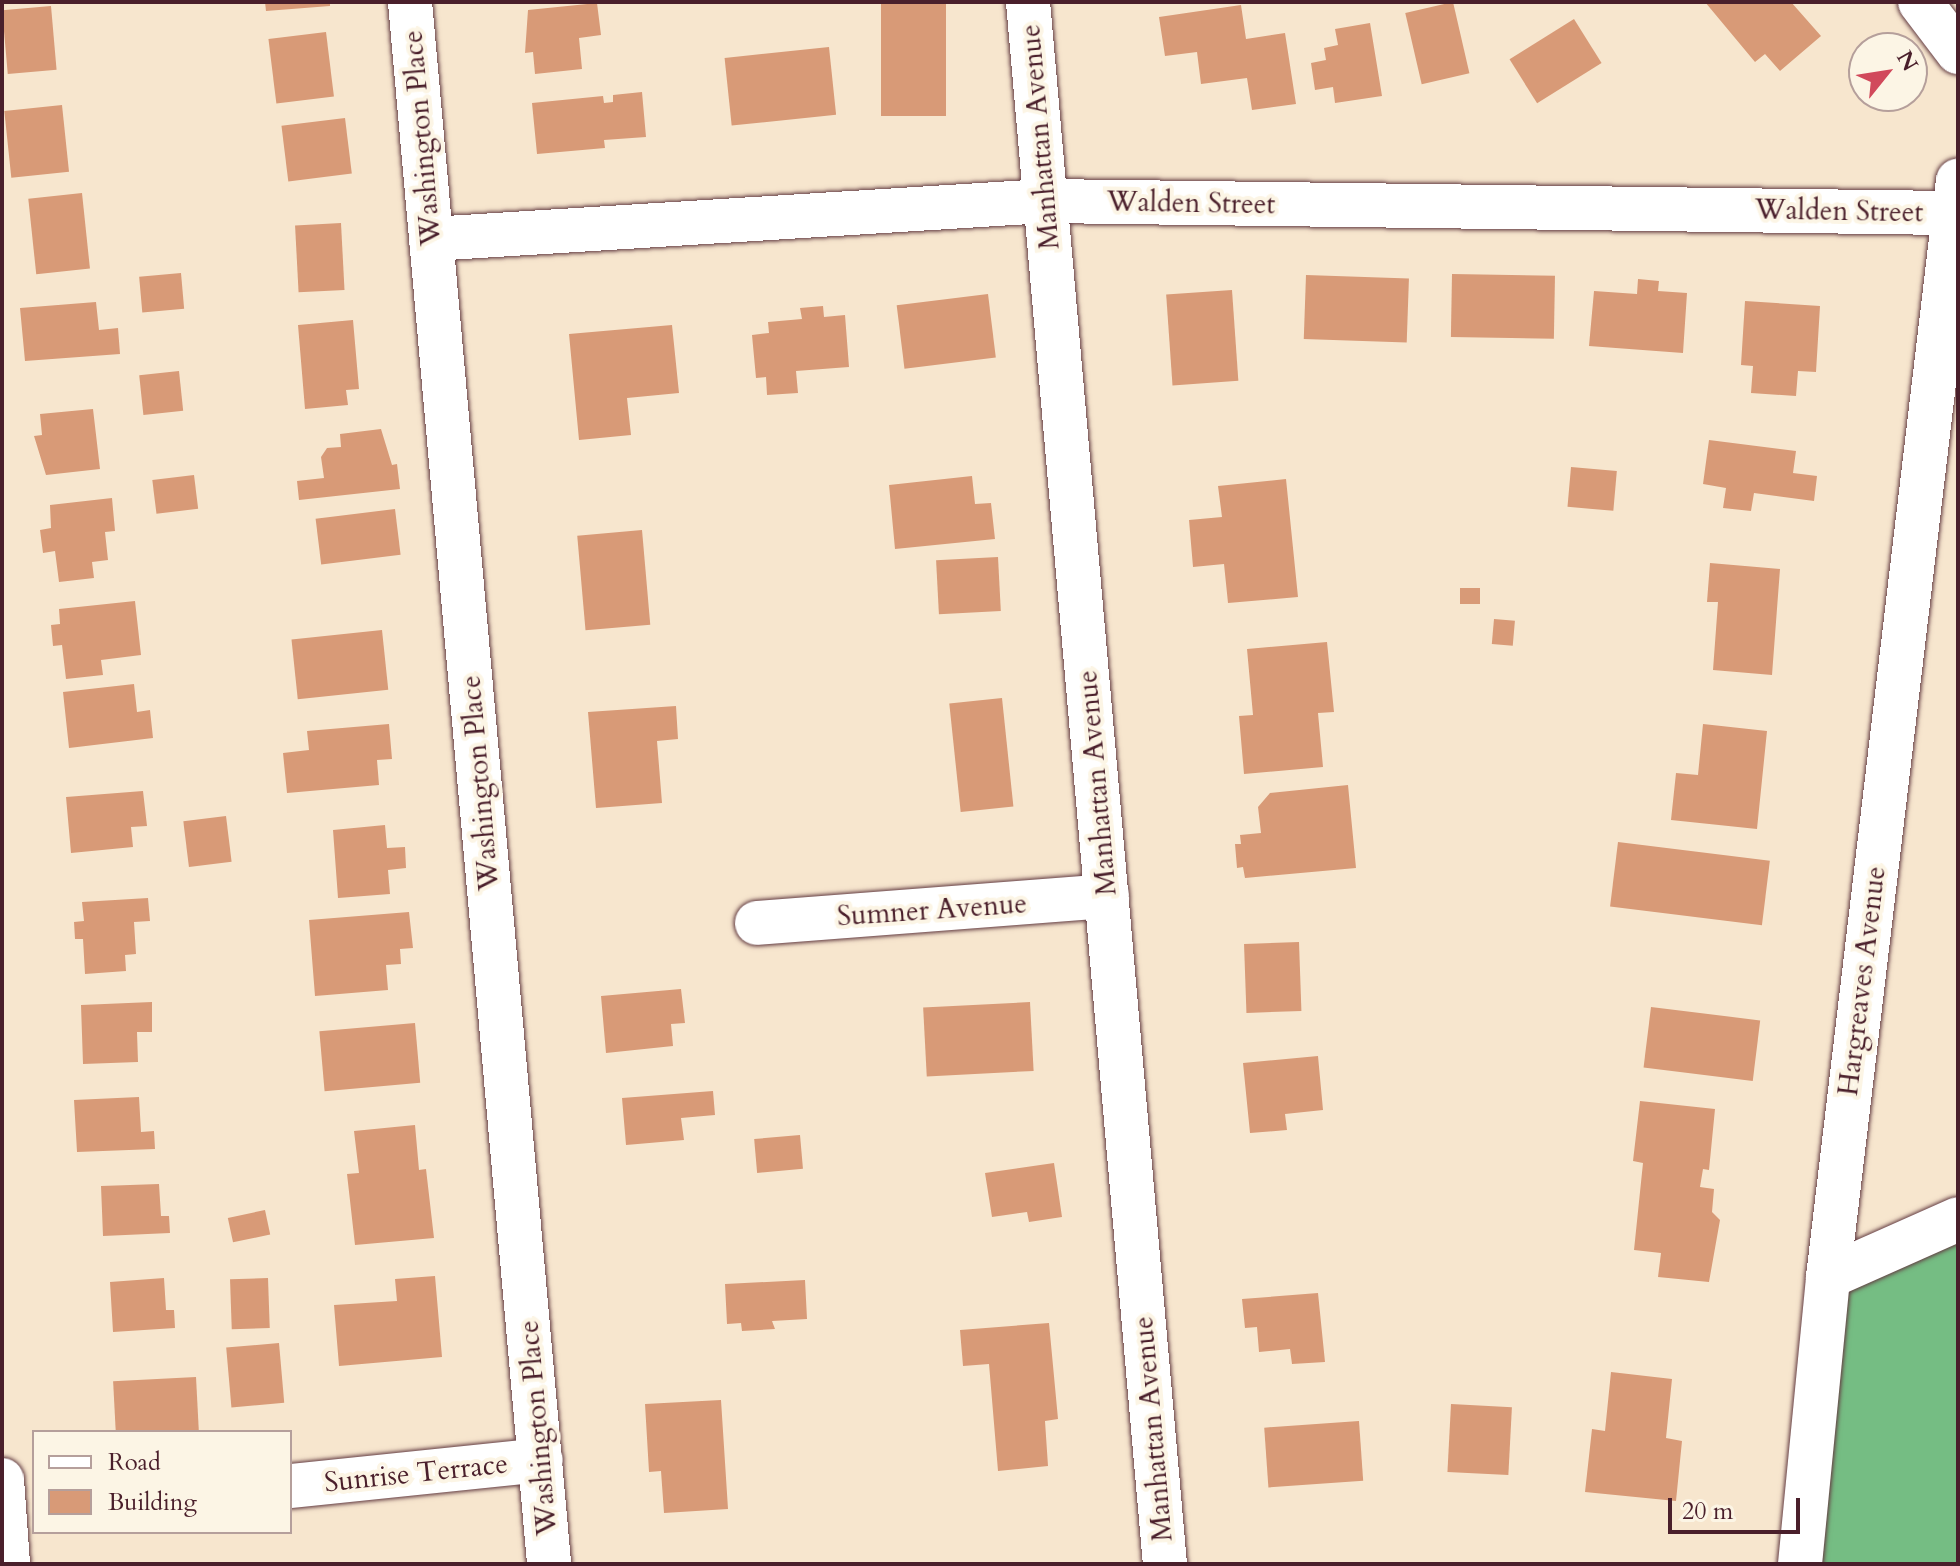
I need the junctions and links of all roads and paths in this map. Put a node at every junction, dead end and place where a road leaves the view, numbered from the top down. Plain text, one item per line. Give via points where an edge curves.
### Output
1 (410, 2) edge
2 (1028, 2) edge
3 (1920, 2) edge
4 (1958, 52) edge
5 (1955, 197) edge
6 (1046, 201) junction
7 (431, 239) junction
8 (1958, 349) edge
9 (1929, 398) junction
10 (1107, 896) junction
11 (757, 923) dead end
12 (1958, 1219) edge
13 (1828, 1277) junction
14 (541, 1460) junction
15 (292, 1486) edge
16 (14, 1502) edge
17 (8, 1564) edge
18 (549, 1564) edge
19 (1165, 1564) edge
20 (1800, 1564) edge

1 - 7 street, Washington Place
2 - 6 street, Manhattan Avenue
3 - 4 street
5 - 6 street, Walden Street
5 - 9 street, Hargreaves Avenue
6 - 7 street, Walden Street
6 - 10 street, Manhattan Avenue
7 - 14 street, Washington Place
8 - 9 street, Hargreaves Avenue
9 - 13 street, Hargreaves Avenue
10 - 11 street, Sumner Avenue
10 - 19 street, Manhattan Avenue
12 - 13 street
13 - 20 street, Hargreaves Avenue
14 - 15 street, Sunrise Terrace
14 - 18 street, Washington Place
16 - 17 street

